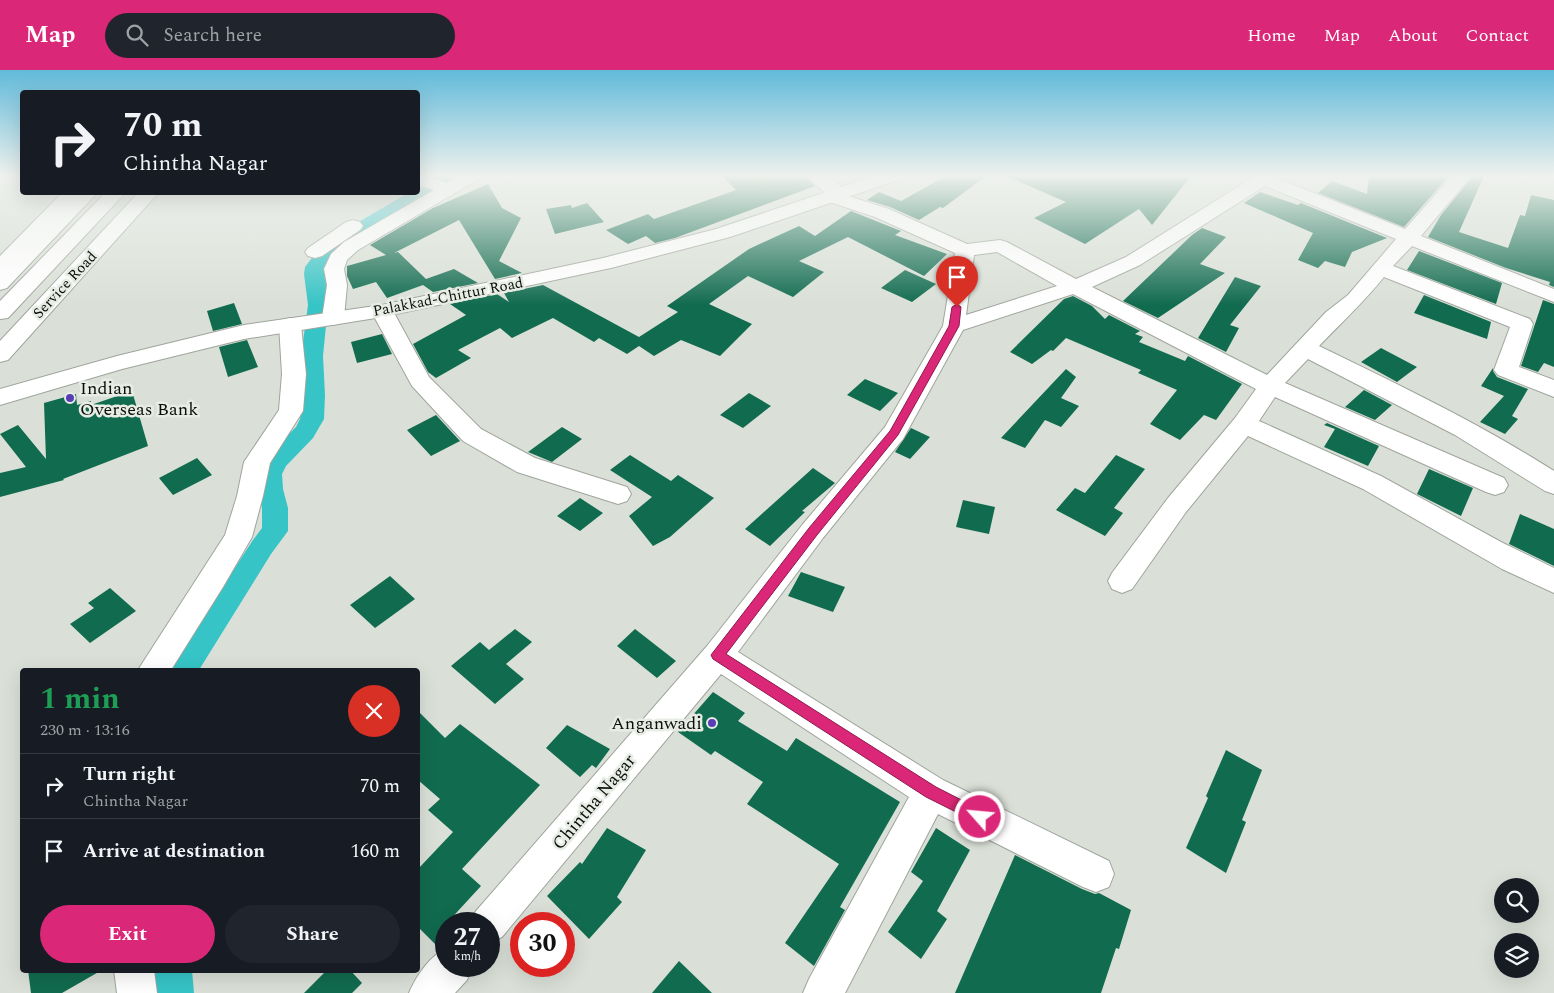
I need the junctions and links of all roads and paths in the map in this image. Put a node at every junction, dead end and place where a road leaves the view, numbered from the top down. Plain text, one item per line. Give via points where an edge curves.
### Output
1 (43, 219) edge
2 (63, 219) edge
3 (91, 219) edge
4 (125, 219) edge
5 (365, 219) edge
6 (397, 219) edge
7 (752, 219) edge
8 (896, 219) edge
9 (1200, 219) edge
10 (1365, 219) edge
11 (1425, 219) edge
12 (1408, 237) junction
13 (8, 250) edge
14 (965, 250) junction
15 (315, 252) dead end
16 (0, 267) edge
17 (1380, 268) junction
18 (0, 284) edge
19 (1075, 287) junction
20 (1554, 296) edge
21 (382, 310) junction
22 (0, 312) edge
23 (332, 318) junction
24 (291, 325) junction
25 (954, 326) junction
26 (1306, 350) junction
27 (0, 355) edge
28 (1270, 386) junction
29 (1554, 389) edge
30 (0, 397) edge
31 (1244, 424) junction
32 (1554, 484) edge
33 (1495, 485) dead end
34 (618, 494) dead end
35 (1554, 581) edge
36 (1122, 582) dead end
37 (718, 655) junction
38 (155, 668) edge
39 (931, 792) junction
40 (1096, 874) dead end
41 (499, 912) edge
42 (134, 973) edge
43 (137, 993) edge
44 (823, 993) edge

1 - 13 main road
2 - 18 main road
3 - 22 main road
4 - 27 main road, Service Road
5 - 15 main road
6 - 23 main road via 351,246 338,258 334,269 337,285
7 - 21 main road, Palakkad-Chittur Road via 705,238 567,272
8 - 14 main road
9 - 19 main road via 1133,261
10 - 12 main road
11 - 12 main road
12 - 17 main road
12 - 20 main road
13 - 16 main road
14 - 19 main road via 1000,246
14 - 25 main road, Chintha Nagar
17 - 26 main road
17 - 29 main road via 1522,324 1506,370
19 - 25 main road
19 - 28 main road
21 - 23 main road, Palakkad-Chittur Road
21 - 34 main road via 420,381 472,435 526,465
23 - 24 main road, Palakkad-Chittur Road
24 - 30 main road, Palakkad-Chittur Road via 244,332 117,363
24 - 38 main road via 294,374 290,411 257,462 238,538
25 - 37 main road, Chintha Nagar via 894,433
26 - 28 main road
26 - 32 main road via 1444,416
28 - 31 main road
28 - 33 main road
31 - 35 main road via 1389,491 1462,534
31 - 36 main road via 1177,505
37 - 39 main road
37 - 41 main road, Chintha Nagar
39 - 40 main road
39 - 44 main road
42 - 43 main road

